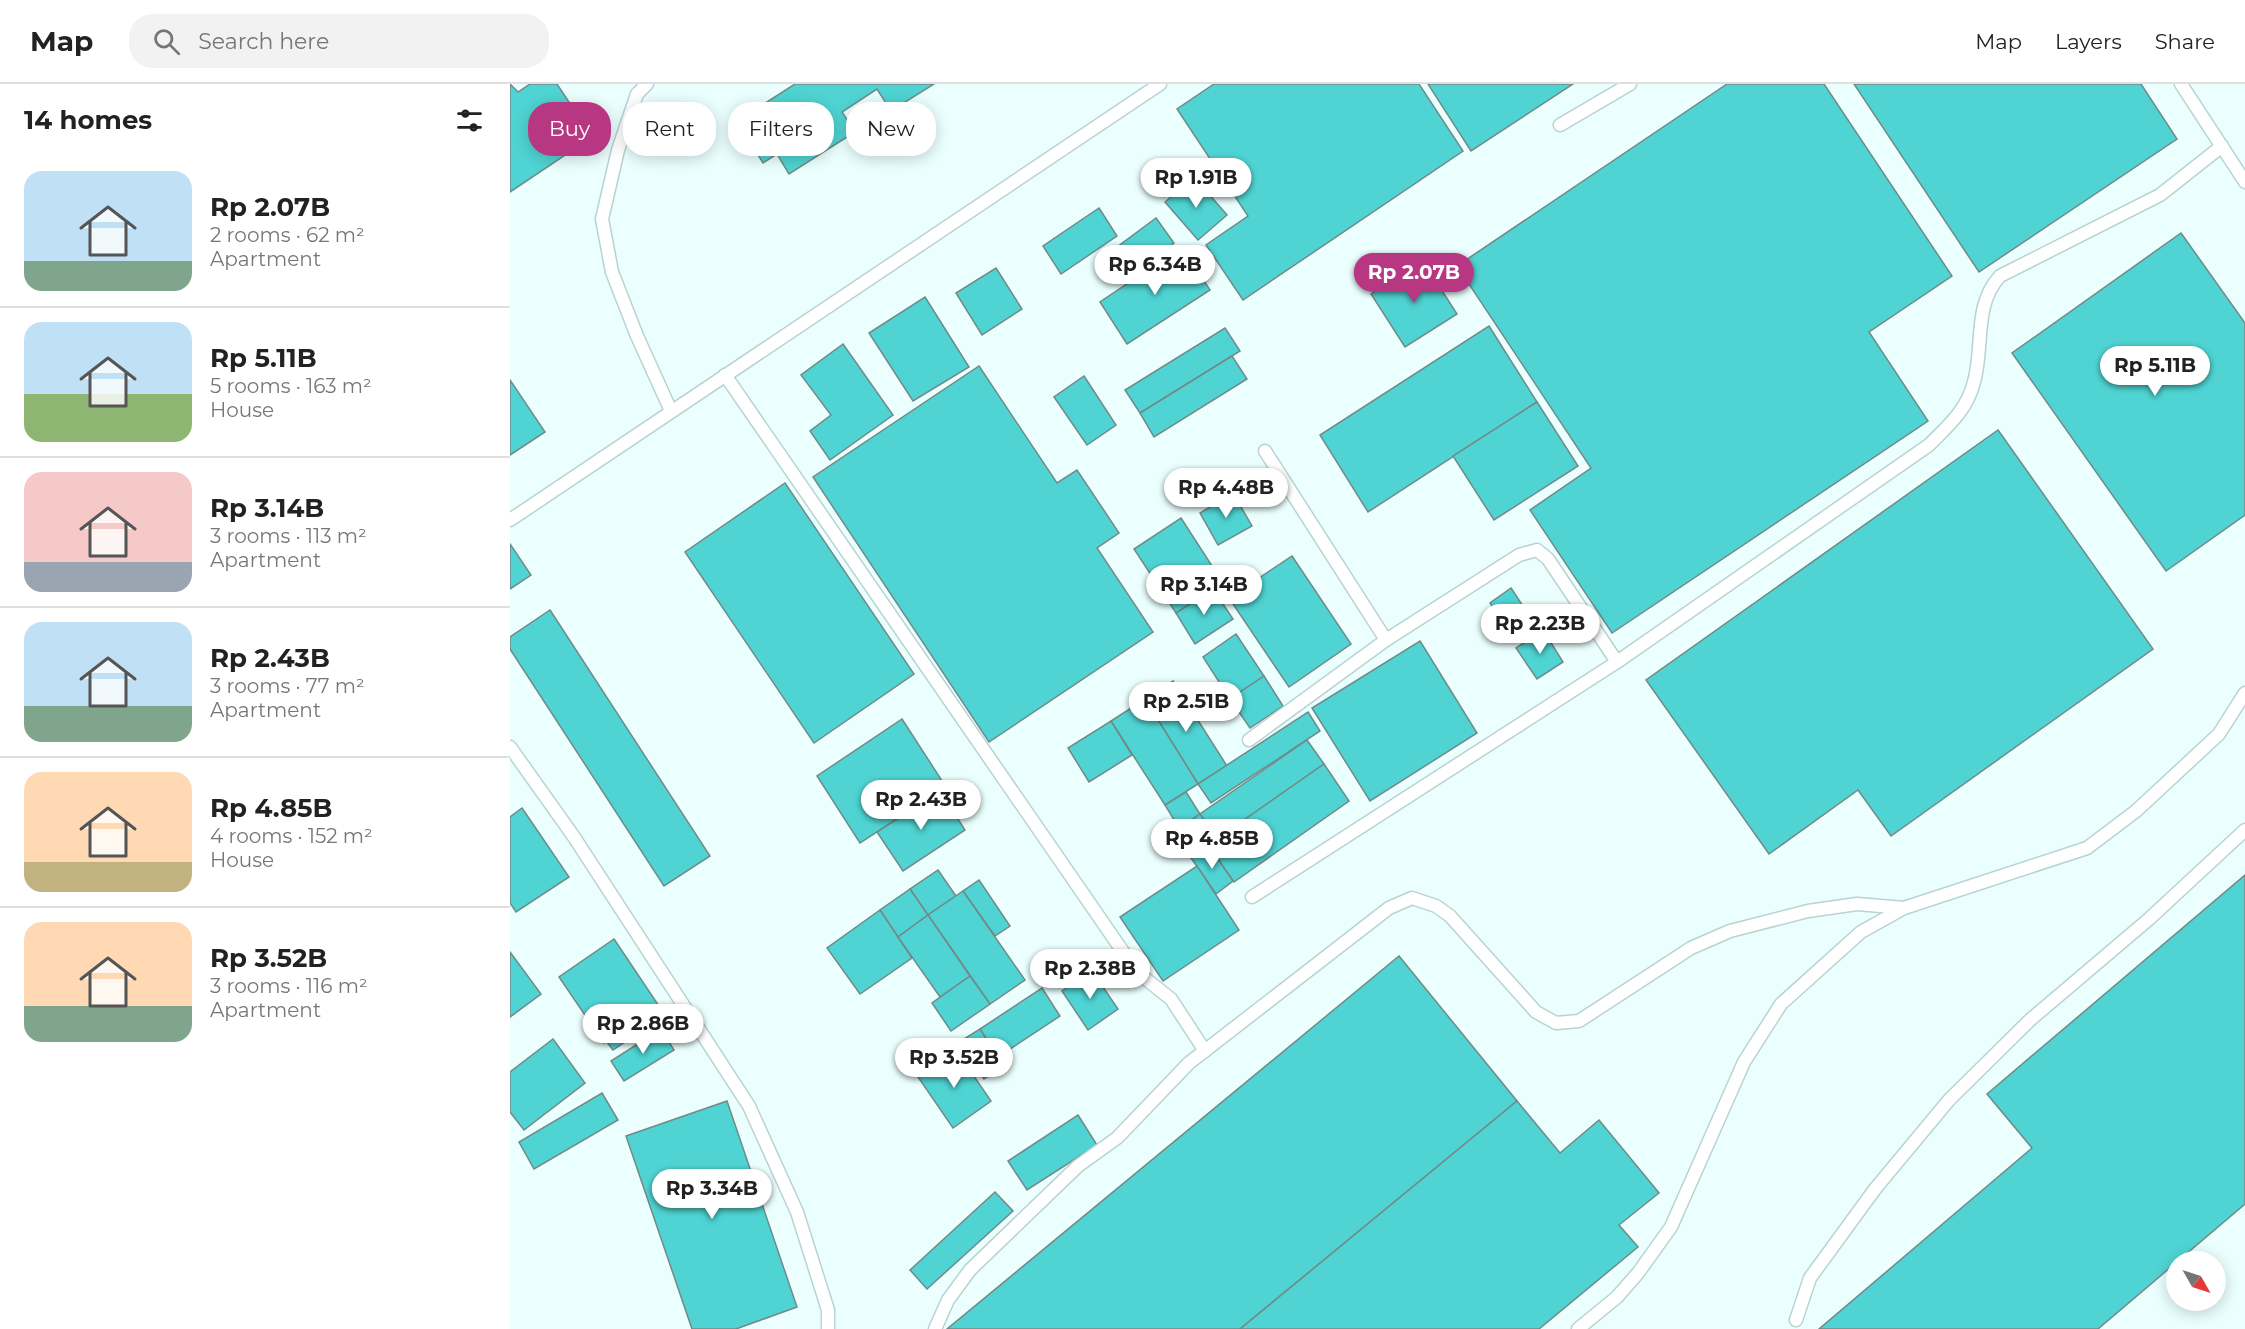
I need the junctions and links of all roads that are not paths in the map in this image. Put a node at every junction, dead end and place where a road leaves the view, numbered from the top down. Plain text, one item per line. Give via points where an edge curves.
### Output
1 (647, 84) edge
2 (1160, 84) edge
3 (1630, 84) edge
4 (2181, 84) edge
5 (1560, 125) dead end
6 (2222, 146) junction
7 (2245, 182) edge
8 (725, 375) junction
9 (671, 411) junction
10 (1265, 451) dead end
11 (510, 520) edge
12 (1386, 640) junction
13 (1617, 662) junction
14 (2245, 693) edge
15 (1249, 740) dead end
16 (510, 747) edge
17 (2245, 830) edge
18 (1252, 897) dead end
19 (1904, 908) junction
20 (1205, 1051) junction
21 (1796, 1320) dead end
22 (828, 1329) edge
23 (935, 1329) edge
24 (1578, 1329) edge

1 - 9 lane via 637,94 618,150 602,219 612,272
2 - 8 lane
3 - 5 lane
4 - 6 lane
6 - 7 lane
6 - 13 lane via 2160,195 2000,276 1984,303 1974,383 1960,415 1929,445
8 - 9 lane
8 - 20 lane via 1137,972 1171,999
9 - 11 lane
10 - 12 lane
12 - 13 lane via 1519,555 1537,550 1548,558
12 - 15 lane
13 - 18 lane
14 - 19 lane via 2219,734 2136,811 2087,848
16 - 22 lane via 749,1106 797,1212 828,1310
17 - 21 lane via 2149,919 2030,1020 1949,1100 1875,1189 1810,1278
19 - 20 lane via 1857,904 1808,910 1731,931 1691,948 1579,1021 1556,1023 1536,1012 1450,916 1436,906 1412,898 1389,908
19 - 24 lane via 1861,932 1781,1004 1744,1062 1671,1227 1617,1297
20 - 23 lane via 1117,1138 1078,1166 970,1270 948,1300

